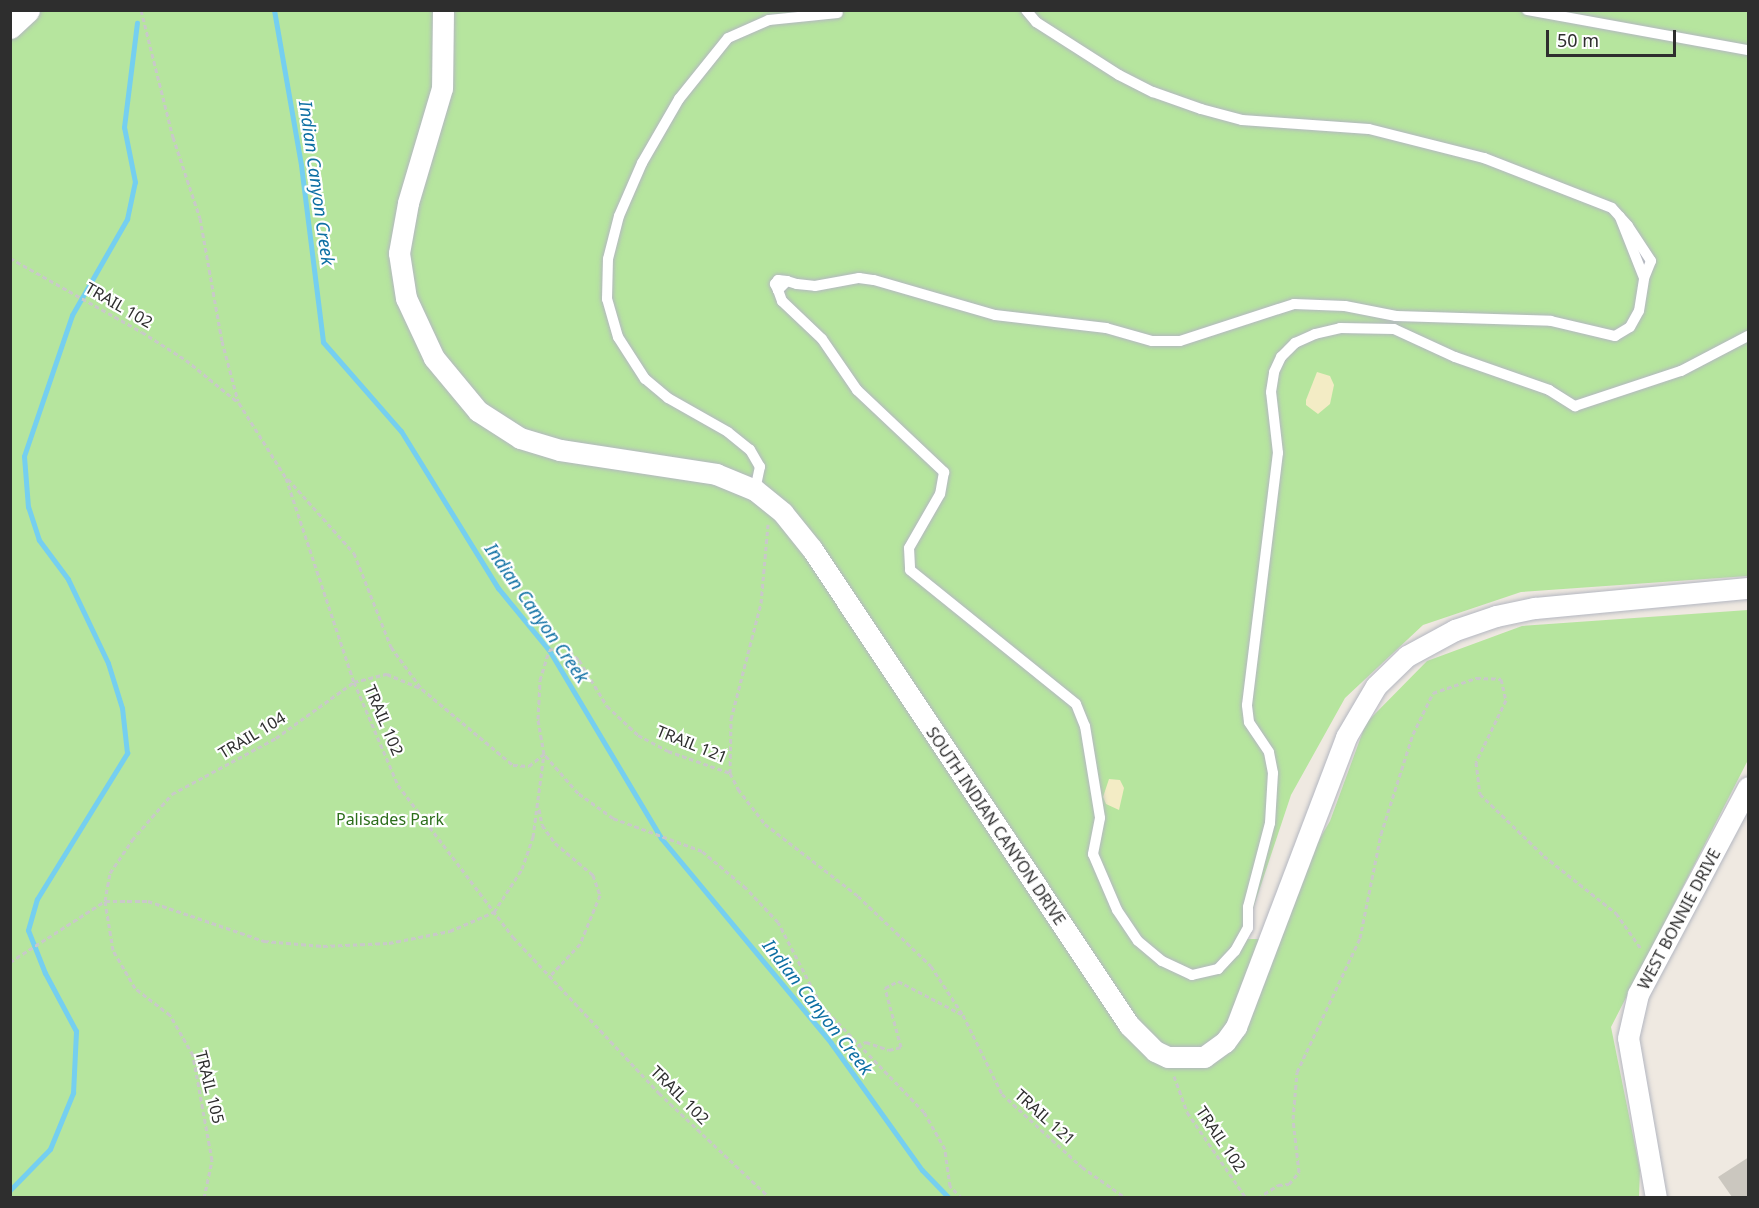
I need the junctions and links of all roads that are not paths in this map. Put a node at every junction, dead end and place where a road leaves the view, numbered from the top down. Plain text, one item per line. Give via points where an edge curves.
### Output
1 (27, 10) edge
2 (443, 10) edge
3 (1026, 10) edge
4 (1527, 10) edge
5 (838, 13) dead end
6 (10, 26) edge
7 (1749, 50) edge
8 (1749, 336) edge
9 (763, 495) junction
10 (1749, 588) edge
11 (1749, 787) edge
12 (1656, 1197) edge

1 - 6 street
2 - 9 street, SOUTH INDIAN CANYON DRIVE via 442,88 408,203 399,253 406,298 434,358 478,411 520,438 560,450 716,474
3 - 8 lane via 1036,22 1119,75 1201,110 1242,120 1369,129 1484,158 1612,208 1651,261 1644,278 1640,310 1630,327 1615,336 1551,321 1396,316 1345,306 1294,304 1180,341 1152,341 1106,328 995,315 874,280 859,278 815,286 778,280 774,284 783,301 822,339 857,390 944,472 940,494 909,548 910,570 1076,704 1085,726 1090,777 1100,818 1093,854 1117,910 1138,941 1192,975 1218,969 1235,951 1248,928 1248,907 1270,823 1274,773 1269,752 1250,722 1247,705 1278,453 1271,392 1281,357 1295,343 1315,334 1340,328 1394,329 1455,357 1549,390 1575,406 1681,371
4 - 7 lane via 1622,29 1679,34
5 - 9 lane via 769,20 728,38 680,99 642,163 619,216 608,259 607,299 618,337 645,379 750,450 760,466
9 - 10 street, SOUTH INDIAN CANYON DRIVE via 812,549 1129,1025 1155,1051 1168,1057 1204,1057 1236,1028 1346,737 1376,686 1407,656 1455,630 1506,614
11 - 12 street, WEST BONNIE DRIVE via 1638,994 1628,1038

